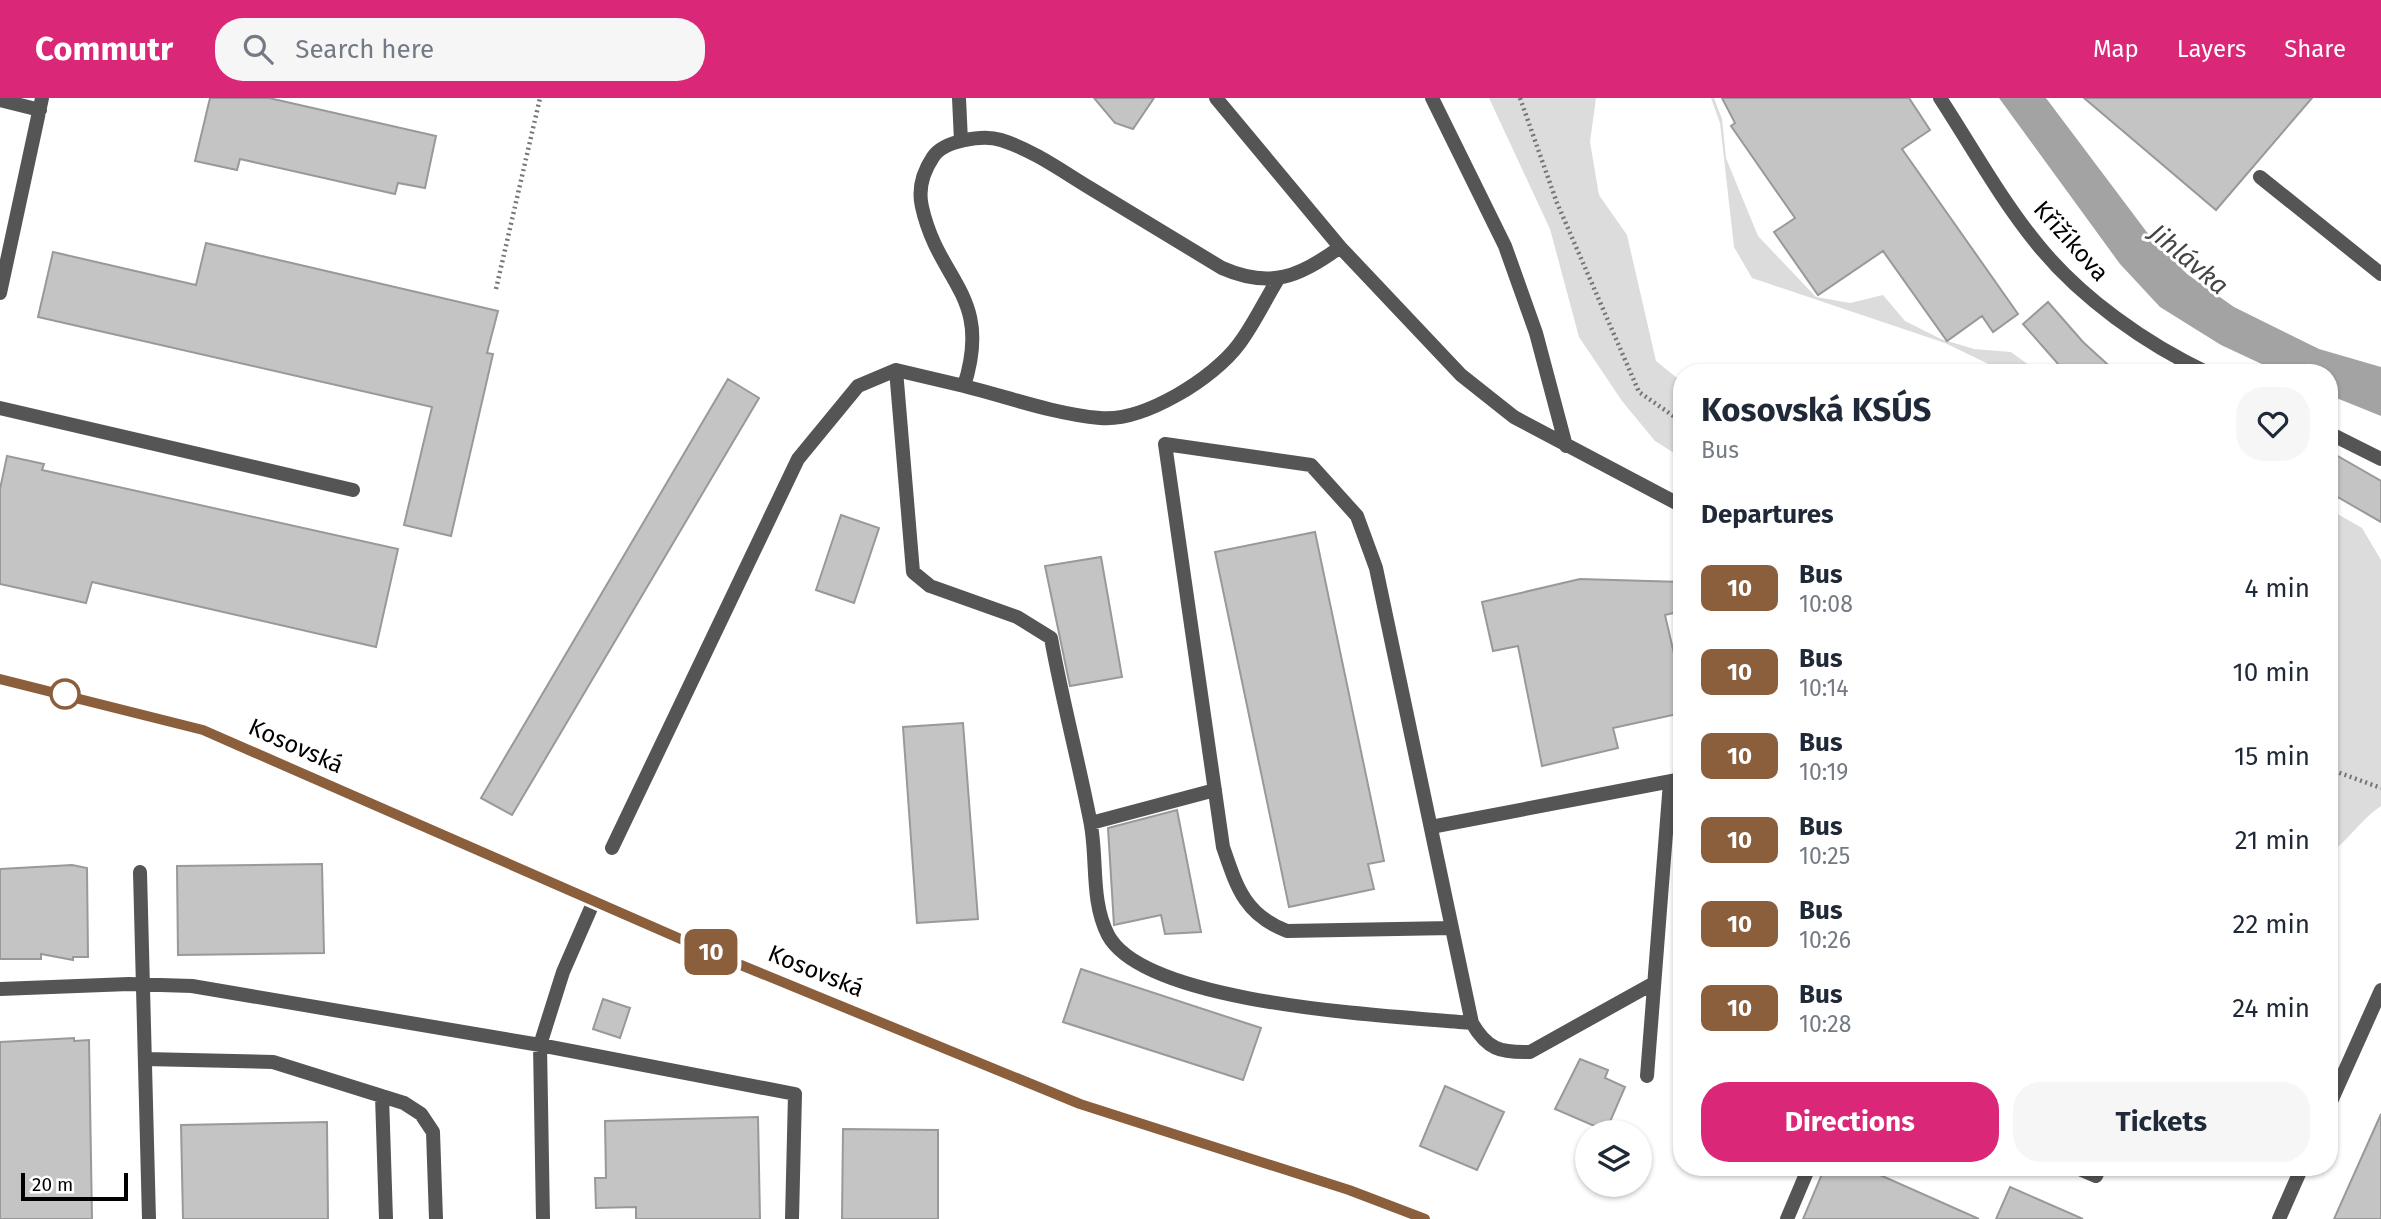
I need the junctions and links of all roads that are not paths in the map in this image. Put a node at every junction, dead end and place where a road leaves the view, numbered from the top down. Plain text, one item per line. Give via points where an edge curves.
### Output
1 (959, 98) edge
2 (1216, 98) edge
3 (1432, 98) edge
4 (1940, 98) edge
5 (0, 100) edge
6 (41, 104) edge
7 (961, 141) junction
8 (2260, 177) dead end
9 (1340, 247) junction
10 (2381, 274) edge
11 (1278, 279) junction
12 (0, 293) edge
13 (2189, 364) edge
14 (896, 370) junction
15 (964, 386) junction
16 (0, 408) edge
17 (2338, 438) edge
18 (1566, 446) junction
19 (2381, 459) edge
20 (353, 490) dead end
21 (1673, 501) edge
22 (0, 680) edge
23 (1673, 781) edge
24 (1215, 790) junction
25 (1673, 808) edge
26 (1091, 823) junction
27 (1431, 827) junction
28 (612, 848) dead end
29 (140, 872) dead end
30 (594, 901) junction
31 (1452, 928) junction
32 (1654, 983) junction
33 (144, 984) junction
34 (0, 989) edge
35 (2381, 990) edge
36 (1472, 1023) junction
37 (540, 1045) junction
38 (145, 1059) junction
39 (1647, 1076) dead end
40 (2338, 1086) edge
41 (382, 1096) junction
42 (1805, 1176) edge
43 (2298, 1176) edge
44 (149, 1219) edge
45 (386, 1219) edge
46 (436, 1219) edge
47 (543, 1219) edge
48 (792, 1219) edge
49 (1425, 1219) edge
50 (1787, 1219) edge
51 (2279, 1219) edge

1 - 7 street
2 - 9 street
3 - 18 street via 1505,246 1536,333
4 - 13 street, Křižíkova via 2038,246 2092,299
5 - 6 street
6 - 12 street
7 - 11 street via 999,139 1042,159 1222,268 1245,278
7 - 15 street via 937,151 923,172 921,205 936,250 970,309 973,356
8 - 10 street
9 - 11 street via 1311,269
9 - 18 street via 1461,375 1514,416
11 - 15 street via 1238,345 1200,379 1132,415 1103,418 1075,414
14 - 15 street
14 - 26 street via 914,572 930,586 1017,617 1051,638
14 - 28 street via 858,386 798,459
16 - 20 street
17 - 19 street
18 - 21 street
22 - 30 street, Kosovská via 203,730
23 - 27 street
24 - 26 street
24 - 27 street via 1165,444 1311,466 1357,516 1376,568
24 - 31 street via 1223,848 1236,884 1264,922 1287,932
25 - 32 street
26 - 36 street via 1098,900 1108,934 1119,950 1149,967 1193,985 1289,1006
27 - 31 street
29 - 33 street
30 - 37 street via 563,972
30 - 49 street, Kosovská via 1080,1104
31 - 36 street
32 - 36 street via 1530,1052 1509,1053 1483,1043
32 - 39 street
33 - 34 street
33 - 37 street via 192,986
33 - 38 street
35 - 40 street
37 - 47 street
37 - 48 street via 795,1094
38 - 41 street via 273,1062
38 - 44 street
41 - 45 street
41 - 46 street via 421,1114 433,1132
42 - 50 street
43 - 51 street

